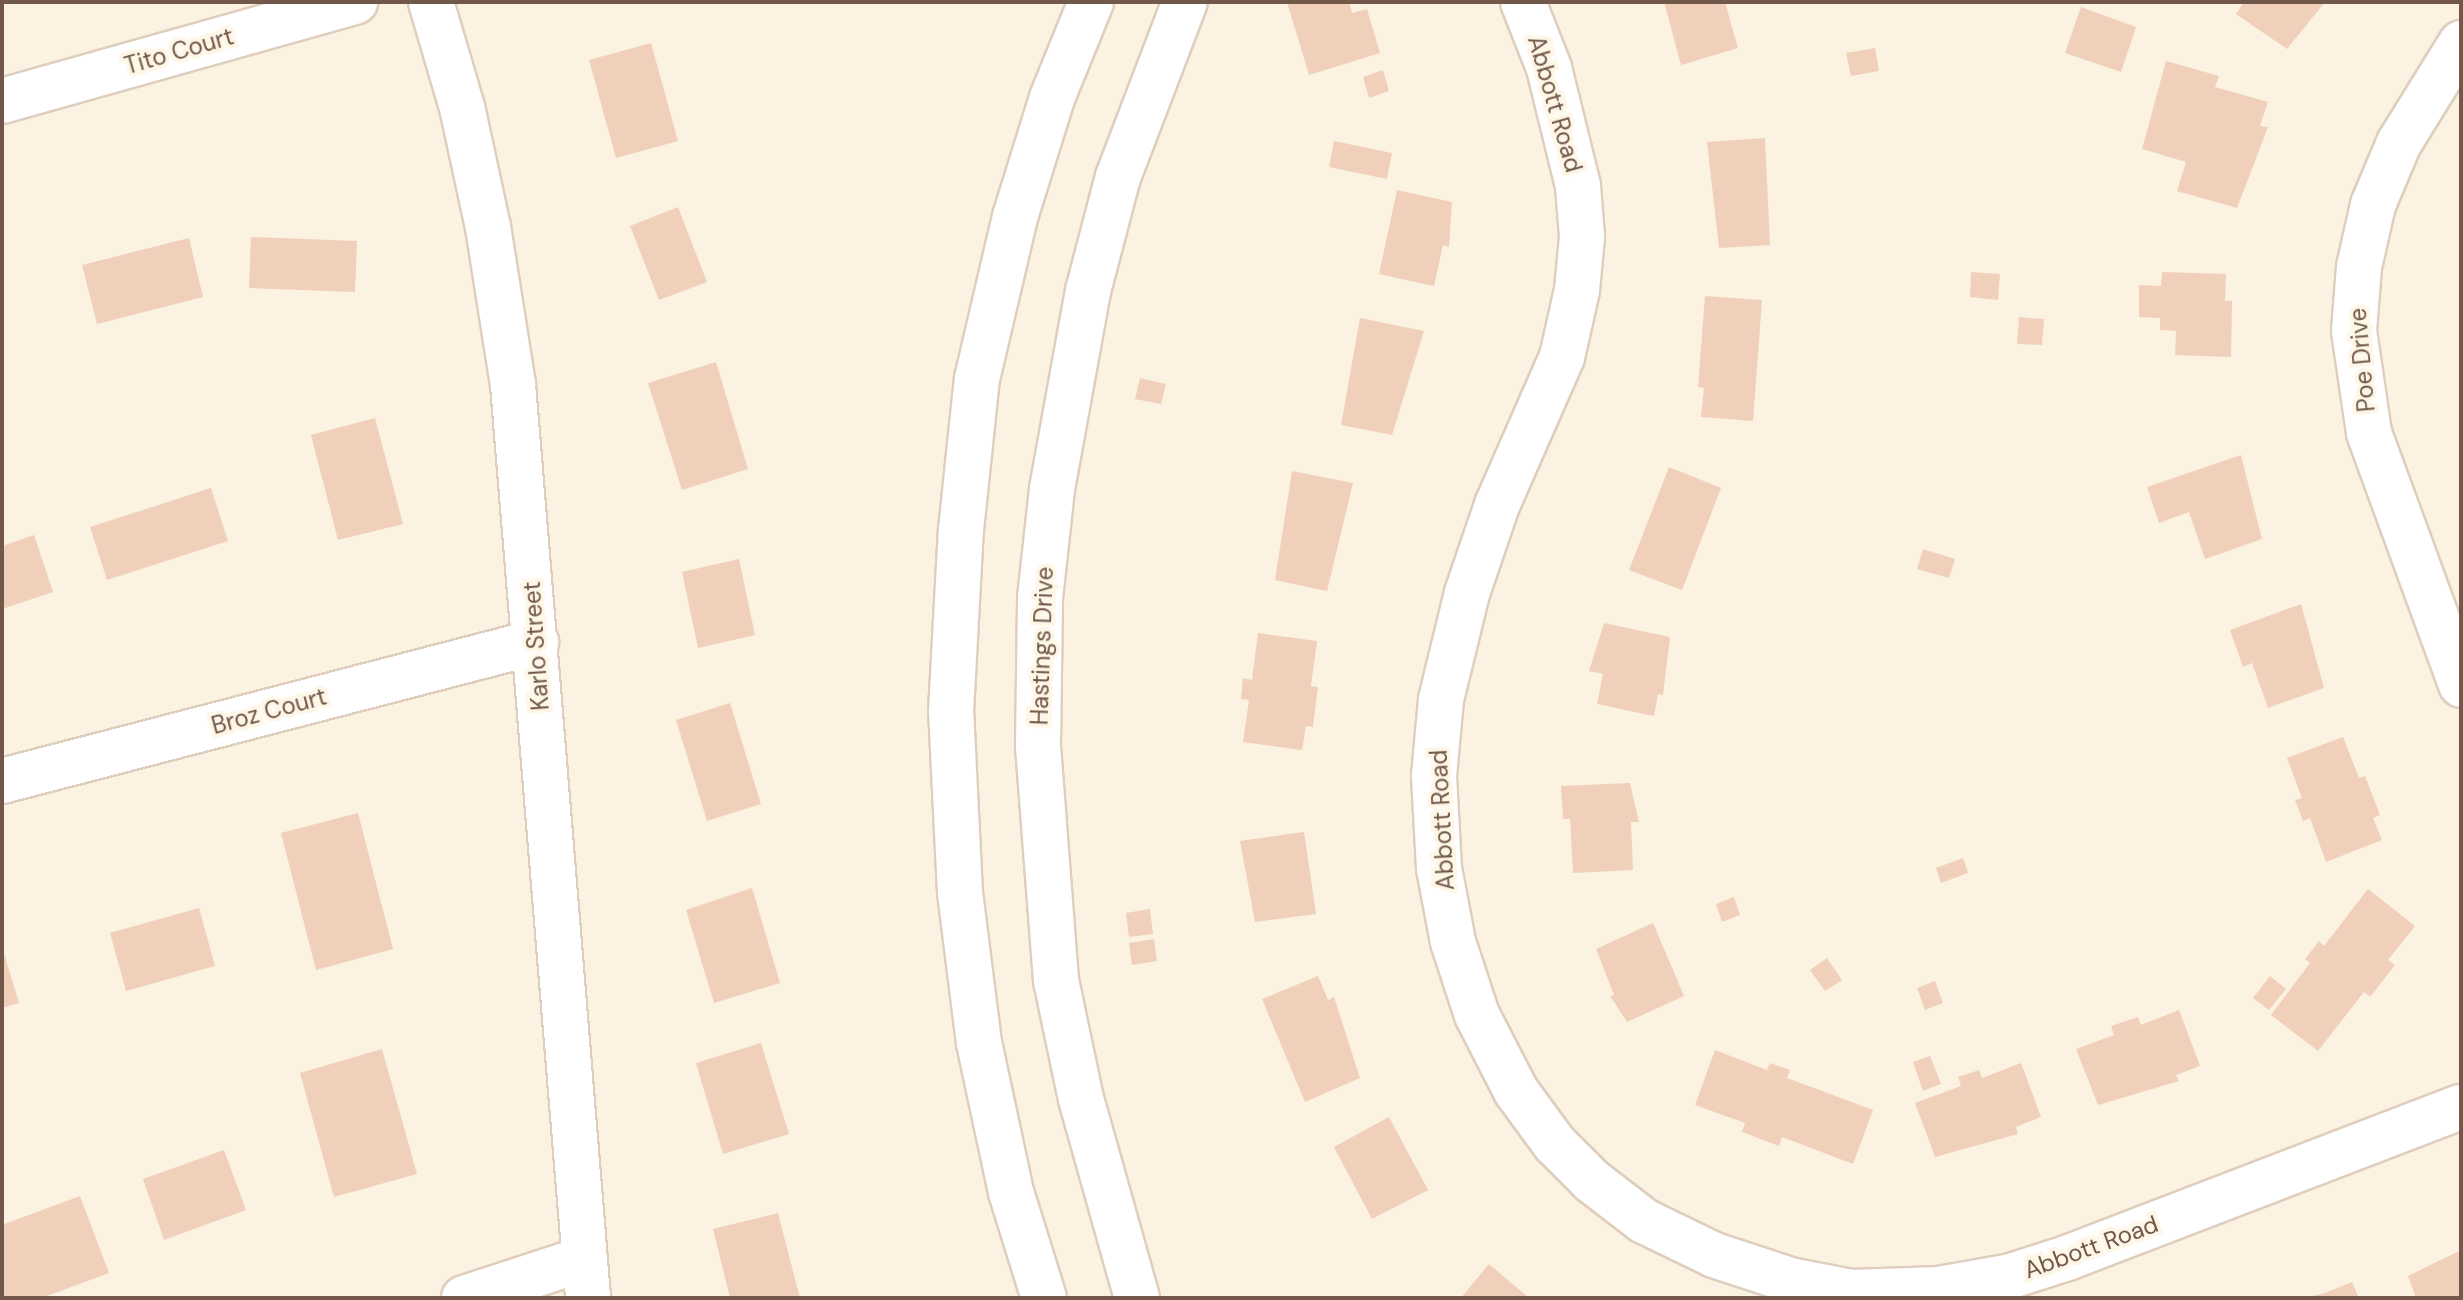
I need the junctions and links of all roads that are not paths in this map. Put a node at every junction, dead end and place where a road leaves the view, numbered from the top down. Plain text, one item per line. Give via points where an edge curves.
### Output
1 (355, 2) edge
2 (431, 2) edge
3 (1091, 2) edge
4 (1185, 2) edge
5 (1523, 2) edge
6 (2461, 43) edge
7 (2, 101) edge
8 (536, 642) junction
9 (2461, 685) edge
10 (2, 781) edge
11 (2461, 1107) edge
12 (586, 1279) edge
13 (464, 1298) edge
14 (1044, 1298) edge
15 (1137, 1298) edge

1 - 7 street, Tito Court
2 - 8 street, Karlo Street via 462,107 490,241 513,385
3 - 14 street via 1052,98 1015,217 977,379 961,530 951,712 960,893 979,1043 1011,1192
4 - 15 street, Hastings Drive via 1118,177 1088,291 1052,489 1040,598 1038,745 1056,980 1081,1099
5 - 11 street, Abbott Road via 1549,68 1578,186 1582,237 1577,290 1562,357 1497,505 1467,593 1441,700 1434,776 1439,868 1453,942 1477,1015 1516,1091 1555,1144 1644,1221 1714,1255 1790,1280 1851,1292 1939,1289 2011,1276 2067,1258
6 - 9 street, Poe Drive via 2399,143 2373,205 2359,267 2354,331 2369,433
8 - 10 street, Broz Court
8 - 12 street, Karlo Street
12 - 13 street

